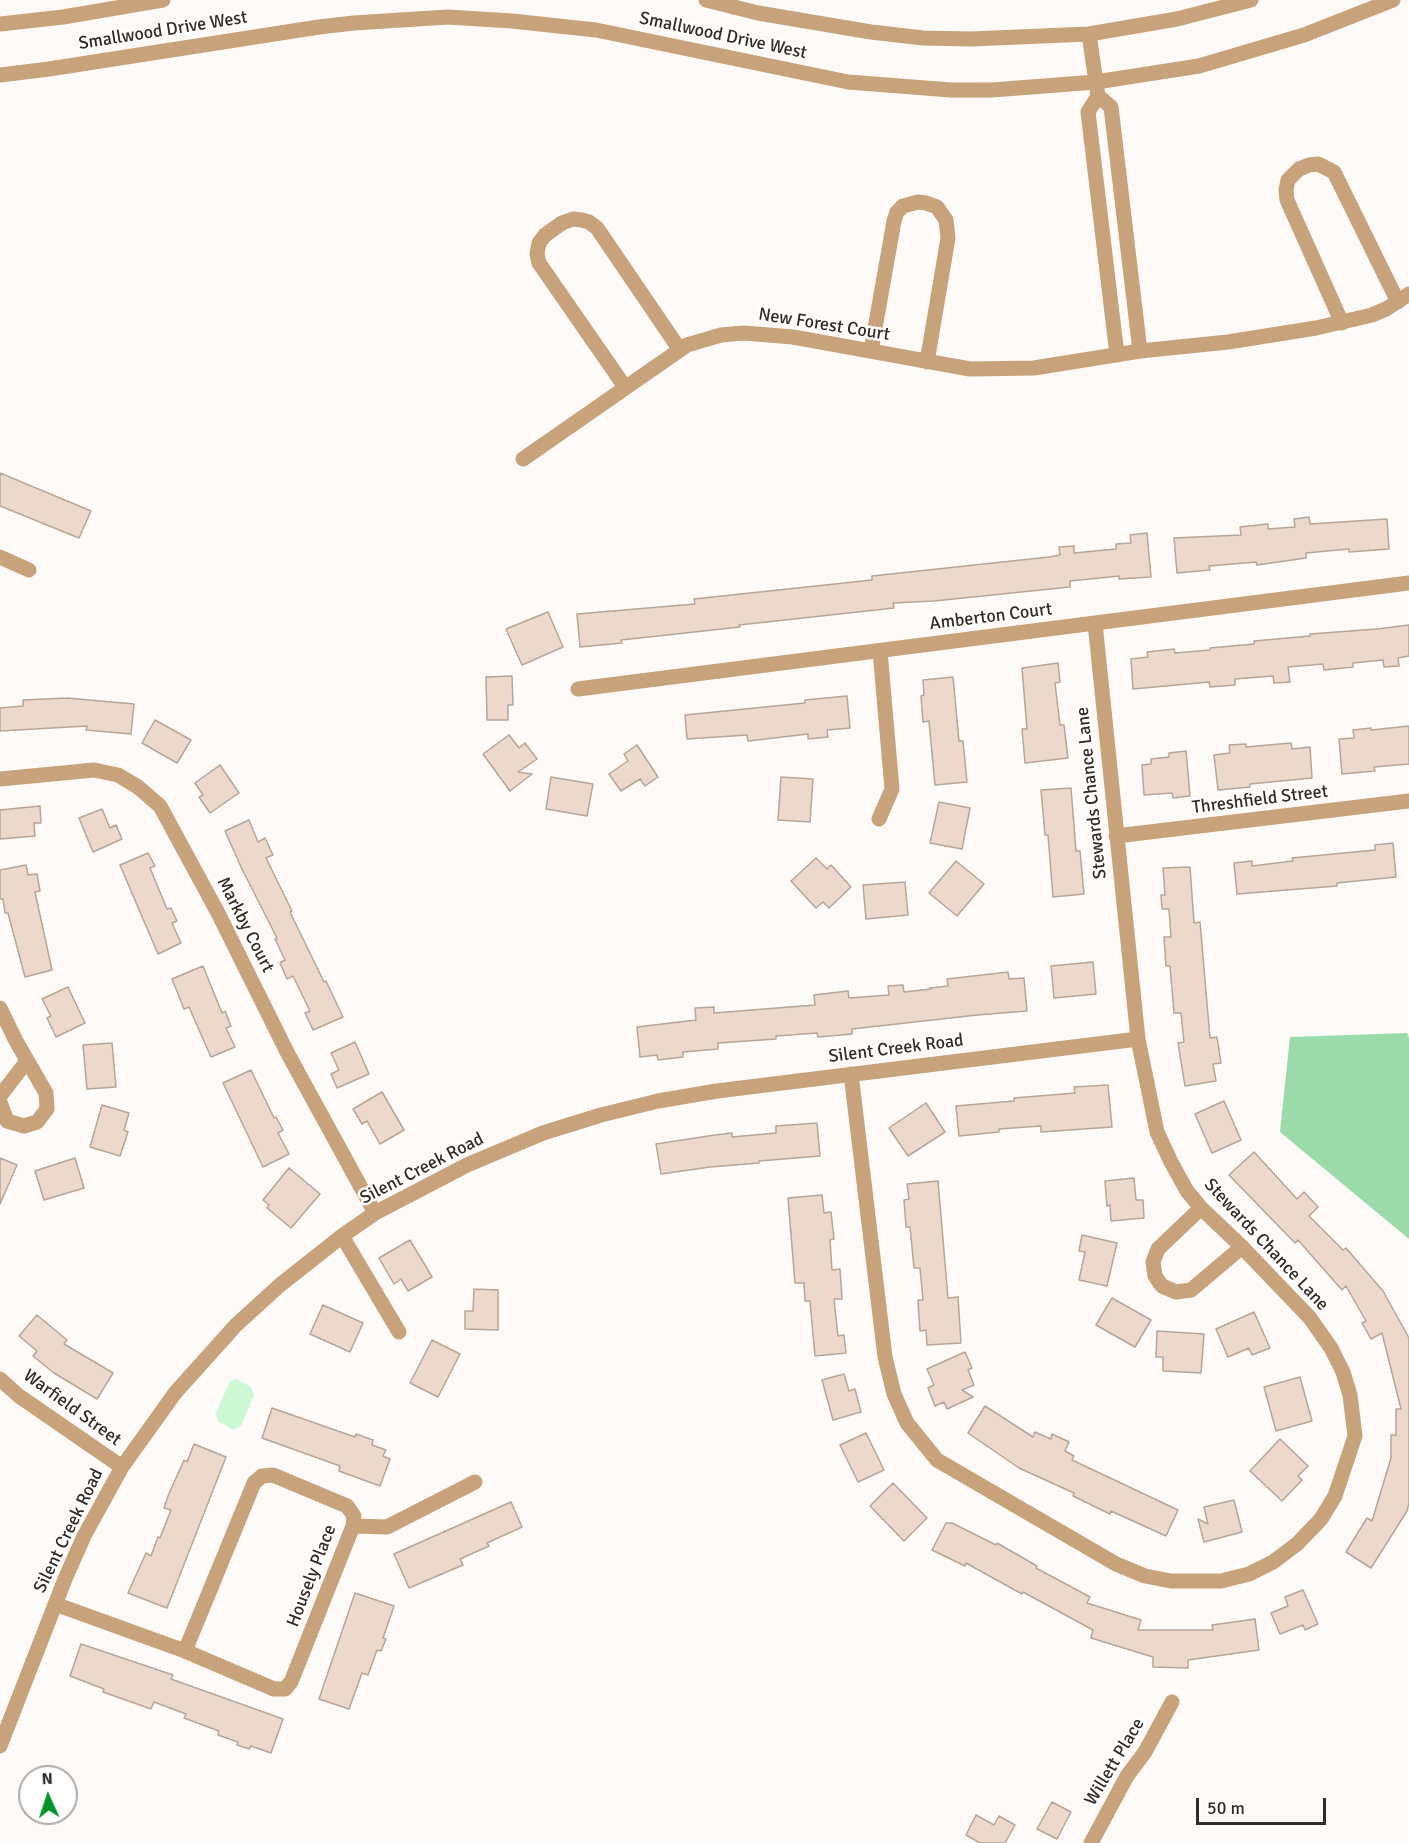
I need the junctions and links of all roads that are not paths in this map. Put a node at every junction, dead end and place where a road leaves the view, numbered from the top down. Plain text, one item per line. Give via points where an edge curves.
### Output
1 (163, 0) edge
2 (705, 0) edge
3 (1251, 0) edge
4 (1393, 0) edge
5 (0, 24) edge
6 (1089, 34) junction
7 (0, 75) edge
8 (1097, 89) junction
9 (1403, 298) edge
10 (1342, 322) junction
11 (680, 350) junction
12 (871, 351) junction
13 (1140, 351) junction
14 (1117, 355) junction
15 (927, 363) junction
16 (625, 387) junction
17 (523, 459) dead end
18 (0, 557) edge
19 (29, 570) dead end
20 (1409, 583) edge
21 (1095, 623) junction
22 (880, 651) junction
23 (578, 689) dead end
24 (0, 779) edge
25 (1409, 801) edge
26 (879, 819) dead end
27 (1116, 836) junction
28 (0, 1008) edge
29 (1138, 1039) junction
30 (27, 1061) junction
31 (850, 1074) junction
32 (0, 1096) edge
33 (0, 1102) edge
34 (1201, 1208) junction
35 (375, 1214) junction
36 (342, 1236) junction
37 (1242, 1247) junction
38 (399, 1332) dead end
39 (0, 1379) edge
40 (122, 1467) junction
41 (475, 1482) dead end
42 (353, 1526) junction
43 (55, 1604) junction
44 (184, 1651) junction
45 (1172, 1702) dead end
46 (0, 1746) edge
47 (1091, 1843) edge

1 - 5 street, Smallwood Drive West
2 - 6 street, Smallwood Drive West via 808,22 923,38
3 - 6 street, Smallwood Drive West via 1177,19
4 - 8 street, Smallwood Drive West via 1304,35 1199,66
6 - 8 street
7 - 8 street, Smallwood Drive West via 354,23 448,17 596,30 848,82 951,90
8 - 13 street via 1111,107
8 - 14 street via 1088,112
9 - 10 street, New Forest Court via 1372,315
9 - 10 street via 1334,172 1318,164 1309,165 1288,180 1287,200
10 - 13 street, New Forest Court via 1293,333
11 - 12 street, New Forest Court via 702,339 744,333
11 - 16 street, New Forest Court
11 - 16 street via 597,228 590,222 573,219 554,229 539,243 538,263
12 - 15 street, New Forest Court
12 - 15 street via 894,220 903,206 926,203 937,207 946,220 948,238
13 - 14 street, New Forest Court
14 - 15 street, New Forest Court via 1012,370
16 - 17 street, New Forest Court
18 - 19 street
20 - 21 street, Amberton Court
21 - 22 street, Amberton Court
21 - 27 street, Stewards Chance Lane
22 - 23 street, Amberton Court
22 - 26 street via 892,789
24 - 35 street, Markby Court via 94,770 118,775 160,806
25 - 27 street, Threshfield Street
27 - 29 street, Stewards Chance Lane
28 - 30 street
29 - 31 street, Silent Creek Road
29 - 34 street, Stewards Chance Lane via 1157,1132 1187,1191
30 - 32 street
30 - 33 street via 46,1093 47,1109 43,1116 24,1126 7,1121
31 - 35 street, Silent Creek Road via 717,1091 601,1115 543,1133 467,1165
31 - 37 street, Stewards Chance Lane via 885,1357 894,1394 907,1423 937,1460 1116,1564 1145,1576 1171,1581 1221,1581 1249,1574 1273,1562 1322,1519 1347,1464 1354,1436 1350,1395 1331,1348 1310,1318
34 - 37 street, Stewards Chance Lane
34 - 37 street via 1158,1249 1153,1262 1155,1276 1162,1286 1176,1292 1191,1290
35 - 36 street, Silent Creek Road
36 - 38 street
36 - 40 street, Silent Creek Road via 236,1325 175,1393
39 - 40 street, Warfield Street
40 - 43 street, Silent Creek Road via 84,1536
41 - 42 street via 387,1527
42 - 44 street, Housely Place via 285,1689 274,1689
42 - 44 street, Housely Place via 354,1516 347,1506 273,1475 262,1476 254,1484
43 - 44 street, Housely Place
43 - 46 street, Silent Creek Road
45 - 47 street, Willett Place

